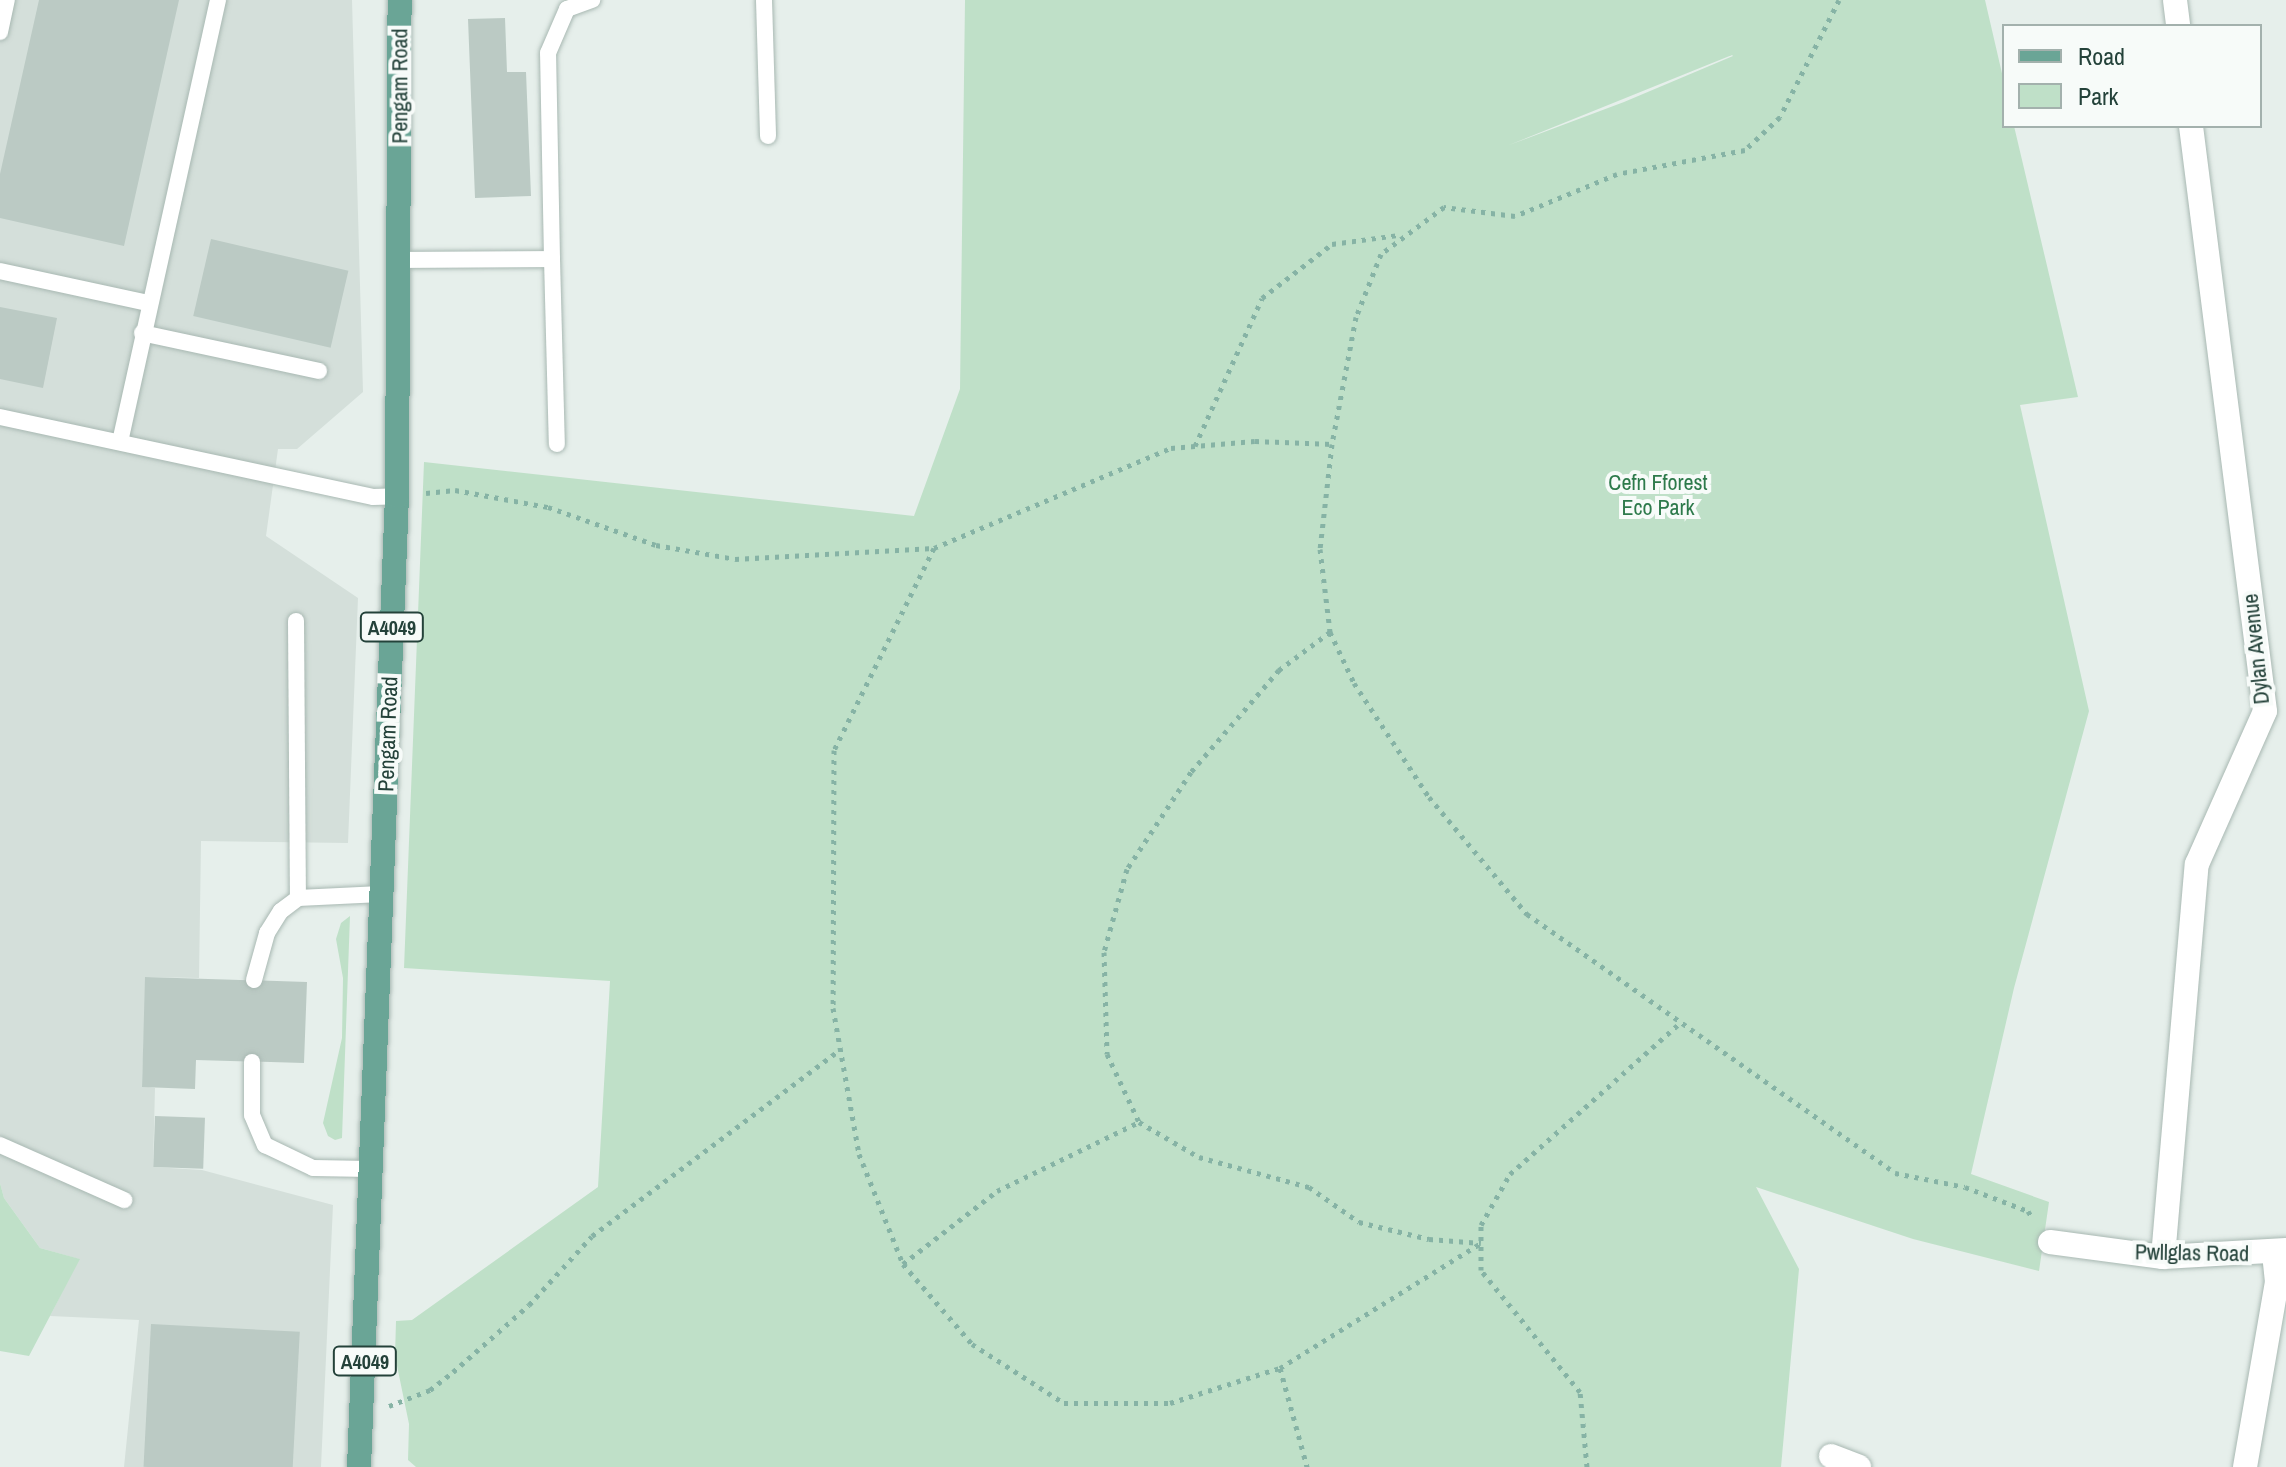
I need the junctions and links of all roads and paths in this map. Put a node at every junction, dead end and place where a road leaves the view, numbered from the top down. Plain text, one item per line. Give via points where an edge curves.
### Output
1 (7, 0) edge
2 (218, 0) edge
3 (400, 0) edge
4 (592, 0) edge
5 (764, 0) edge
6 (1839, 0) edge
7 (2175, 0) edge
8 (2178, 24) edge
9 (0, 32) edge
10 (2191, 128) edge
11 (768, 136) dead end
12 (1402, 235) junction
13 (552, 259) junction
14 (401, 260) junction
15 (0, 271) edge
16 (148, 303) junction
17 (142, 333) junction
18 (319, 371) dead end
19 (0, 417) edge
20 (120, 442) junction
21 (557, 444) dead end
22 (1332, 444) junction
23 (1195, 446) junction
24 (397, 496) junction
25 (934, 548) junction
26 (296, 621) dead end
27 (1330, 632) junction
28 (381, 894) junction
29 (298, 898) junction
30 (254, 980) dead end
31 (1681, 1022) junction
32 (840, 1050) junction
33 (252, 1062) dead end
34 (1139, 1122) junction
35 (0, 1145) edge
36 (370, 1169) junction
37 (124, 1200) dead end
38 (2050, 1242) joint
39 (1481, 1243) junction
40 (2280, 1252) edge
41 (2163, 1257) junction
42 (903, 1264) junction
43 (1280, 1368) junction
44 (399, 1406) dead end
45 (1831, 1456) dead end
46 (359, 1467) edge
47 (1307, 1467) edge
48 (1587, 1467) edge
49 (1859, 1467) edge
50 (2245, 1467) edge

1 - 9 lane
2 - 16 lane
3 - 14 main road, Pengam Road / A4049
4 - 13 lane via 567,9 548,53
5 - 11 lane
6 - 12 path via 1780,117 1745,150 1617,174 1515,216 1444,207
7 - 8 street
10 - 41 street, Dylan Avenue via 2265,711 2197,864
12 - 22 path via 1381,254 1356,317
12 - 23 path via 1332,244 1262,298
13 - 14 lane
13 - 21 lane
14 - 24 main road, Pengam Road / A4049
15 - 16 lane
16 - 17 lane
17 - 18 lane
17 - 20 lane
19 - 20 lane
20 - 24 lane via 373,497
22 - 23 path via 1255,441
22 - 27 path via 1320,549
23 - 25 path via 1171,448 1068,488
24 - 25 path via 455,490 548,507 656,545 735,559
24 - 28 main road, Pengam Road / A4049
25 - 32 path via 834,750 833,1008
26 - 29 lane
27 - 31 path via 1354,683 1429,797 1527,914
27 - 34 path via 1279,670 1201,760 1127,869 1104,952 1107,1054
28 - 29 lane
28 - 36 main road, Pengam Road / A4049
29 - 30 lane via 281,911 267,933
31 - 38 path via 1895,1173 1965,1187 2028,1211
31 - 39 path via 1510,1174 1481,1225
32 - 42 path via 859,1154
32 - 44 path via 592,1236 529,1305 430,1390
33 - 36 lane via 252,1115 265,1145 313,1168
34 - 39 path via 1199,1157 1309,1187 1359,1222 1429,1239
34 - 42 path via 997,1191
35 - 37 lane
36 - 46 main road, Pengam Road / A4049
38 - 41 street, Pwllglas Road
39 - 43 path
39 - 48 path via 1481,1270 1580,1392
40 - 41 street, Pwllglas Road
40 - 50 street
42 - 43 path via 972,1344 1064,1403 1170,1403
43 - 47 path
45 - 49 street

